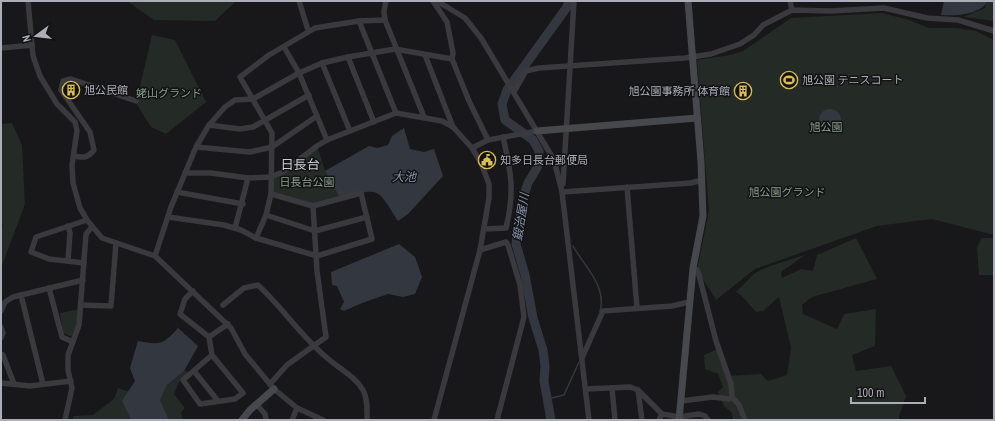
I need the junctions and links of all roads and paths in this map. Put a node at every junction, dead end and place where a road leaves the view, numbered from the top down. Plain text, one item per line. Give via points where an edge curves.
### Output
1 (28, 1) edge
2 (299, 1) edge
3 (386, 1) edge
4 (433, 1) edge
5 (437, 1) edge
6 (574, 1) edge
7 (688, 1) edge
8 (790, 1) edge
9 (792, 10) junction
10 (385, 20) junction
11 (359, 21) junction
12 (308, 30) junction
13 (994, 31) edge
14 (32, 45) junction
15 (284, 47) junction
16 (1, 48) edge
17 (395, 49) junction
18 (372, 54) junction
19 (425, 55) junction
20 (348, 57) junction
21 (692, 57) junction
22 (452, 59) junction
23 (322, 63) junction
24 (571, 66) junction
25 (299, 73) junction
26 (514, 92) junction
27 (309, 95) junction
28 (253, 99) junction
29 (136, 101) dead end
30 (396, 113) junction
31 (317, 116) junction
32 (424, 117) junction
33 (697, 118) junction
34 (266, 121) junction
35 (374, 122) junction
36 (209, 124) junction
37 (453, 127) junction
38 (567, 128) junction
39 (350, 131) junction
40 (537, 131) junction
41 (503, 137) junction
42 (328, 140) junction
43 (488, 140) junction
44 (196, 147) junction
45 (272, 147) junction
46 (472, 148) junction
47 (74, 156) junction
48 (185, 173) junction
49 (270, 177) junction
50 (248, 178) junction
51 (702, 180) junction
52 (627, 187) junction
53 (177, 192) junction
54 (562, 192) junction
55 (271, 194) junction
56 (243, 204) junction
57 (313, 206) junction
58 (266, 216) junction
59 (168, 217) junction
60 (367, 217) junction
61 (87, 220) junction
62 (68, 226) junction
63 (92, 227) junction
64 (235, 228) junction
65 (485, 229) junction
66 (315, 231) junction
67 (256, 238) junction
68 (116, 243) junction
69 (480, 250) junction
70 (155, 256) junction
71 (317, 256) junction
72 (68, 261) junction
73 (84, 263) junction
74 (693, 268) junction
75 (83, 280) junction
76 (49, 288) junction
77 (193, 291) junction
78 (21, 295) junction
79 (689, 302) junction
80 (81, 305) junction
81 (223, 305) dead end
82 (637, 308) junction
83 (1, 311) edge
84 (228, 324) junction
85 (1, 326) edge
86 (209, 337) junction
87 (1, 338) edge
88 (73, 342) junction
89 (314, 346) junction
90 (1, 354) edge
91 (212, 355) junction
92 (582, 358) junction
93 (194, 371) junction
94 (71, 381) junction
95 (1, 383) edge
96 (14, 384) junction
97 (43, 384) junction
98 (272, 387) junction
99 (612, 388) junction
100 (586, 389) junction
101 (638, 390) junction
102 (732, 397) junction
103 (218, 401) junction
104 (681, 401) junction
105 (257, 404) junction
106 (297, 408) junction
107 (662, 414) junction
108 (679, 418) edge
109 (65, 420) edge
110 (242, 420) edge
111 (266, 420) edge
112 (292, 420) edge
113 (324, 420) edge
114 (367, 420) edge
115 (434, 420) edge
116 (498, 420) edge
117 (589, 420) edge
118 (615, 420) edge
119 (642, 420) edge
120 (659, 420) edge
121 (708, 420) edge
122 (746, 420) edge

1 - 14 street
2 - 12 street
3 - 10 street
4 - 22 street via 447,22 454,53
5 - 26 street via 473,26
6 - 24 street
7 - 21 street
8 - 9 street
9 - 13 street via 884,8 927,18 958,20
9 - 21 street via 763,25 740,44 711,54
10 - 11 street
10 - 17 street
11 - 12 street
11 - 18 street
12 - 15 street
14 - 16 street
14 - 47 street via 40,76 57,104 75,122 77,131
15 - 25 street
15 - 28 street via 240,77
17 - 18 street
17 - 19 street
17 - 32 street
18 - 20 street
18 - 30 street
19 - 22 street
19 - 37 street
20 - 23 street
20 - 35 street
21 - 24 street
21 - 33 street
22 - 43 street
23 - 25 street
23 - 39 street
24 - 26 street via 526,71
24 - 38 street
25 - 27 street
25 - 28 street
26 - 40 street
27 - 31 street
27 - 34 street
28 - 34 street
28 - 36 street via 235,100
29 - 47 street via 71,79 63,81 61,90 90,132 94,150 90,156 84,158
30 - 32 street
30 - 35 street
31 - 42 street
31 - 45 street
32 - 37 street via 442,121
33 - 38 street
33 - 51 street
34 - 36 street via 240,129
34 - 45 street via 272,133
35 - 39 street
36 - 44 street
37 - 46 street
38 - 40 street
38 - 54 street
39 - 42 street
40 - 41 street
40 - 54 street via 554,160
41 - 43 street
41 - 65 street via 512,174 510,212 506,228
42 - 49 street via 283,172
43 - 46 street
44 - 45 street via 250,152
44 - 48 street
45 - 49 street
46 - 65 street via 487,173 489,184
47 - 61 street via 73,183 80,208
48 - 50 street via 212,173
48 - 53 street
49 - 50 street
49 - 55 street
50 - 56 street
51 - 52 street
51 - 74 street via 703,216
52 - 54 street
52 - 82 street
53 - 56 street
53 - 59 street
54 - 92 street
55 - 57 street
55 - 58 street
56 - 64 street
57 - 60 street via 361,193
57 - 66 street
58 - 66 street
58 - 67 street
59 - 64 street via 207,221
59 - 70 street
60 - 66 street
60 - 71 street via 372,239
61 - 62 street
61 - 63 street
62 - 72 street
62 - 72 street via 36,237 31,252 49,259
63 - 68 street via 102,238
63 - 73 street via 86,234
64 - 67 street
65 - 69 street
66 - 71 street
67 - 71 street
68 - 70 street
68 - 80 street via 111,306
69 - 115 street
69 - 116 street via 502,242 508,245 520,285 524,317
70 - 77 street
71 - 89 street via 326,337
72 - 73 street
73 - 75 street
74 - 79 street
74 - 102 street via 699,275 716,341 732,384
75 - 76 street
75 - 80 street
76 - 78 street
76 - 88 street via 62,337
77 - 84 street
77 - 86 street via 185,300 180,314
78 - 83 street via 5,302
78 - 97 street
79 - 82 street via 672,306
79 - 104 street
80 - 88 street via 78,330
81 - 89 street via 244,288 258,285
82 - 92 street via 603,311
84 - 86 street
84 - 98 street via 245,354
85 - 87 street
86 - 91 street
88 - 94 street via 67,362
89 - 98 street via 286,365
89 - 114 street via 353,378 363,390 368,405
90 - 96 street
91 - 93 street
91 - 103 street via 243,393 235,399
92 - 100 street
93 - 103 street
93 - 103 street via 183,380 200,404
94 - 97 street
94 - 109 street via 72,394
95 - 96 street
96 - 97 street
98 - 105 street
98 - 106 street
99 - 100 street
99 - 101 street via 630,387
99 - 118 street
100 - 117 street
101 - 107 street
101 - 119 street
102 - 104 street
102 - 122 street
104 - 108 street
105 - 110 street
105 - 111 street via 265,414
106 - 112 street
106 - 113 street
107 - 108 street
107 - 120 street
108 - 121 street via 698,414

